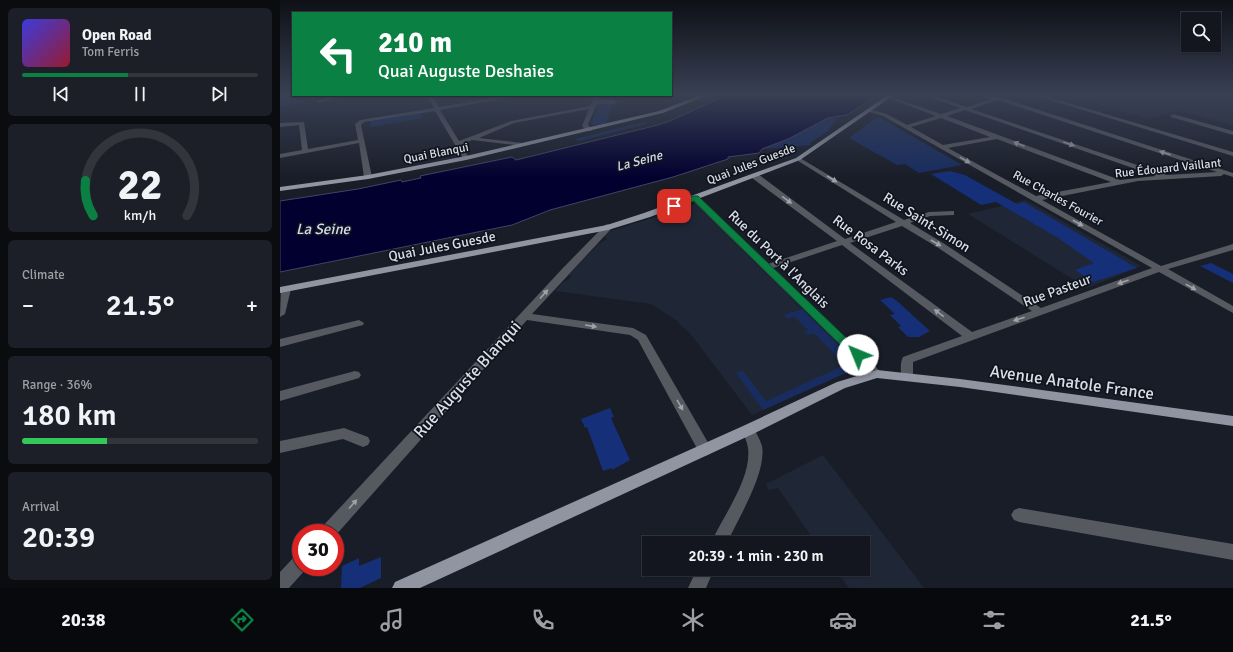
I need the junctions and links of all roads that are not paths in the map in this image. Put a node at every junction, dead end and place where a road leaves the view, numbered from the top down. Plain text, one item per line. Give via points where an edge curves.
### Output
1 (295, 122) edge
2 (300, 122) edge
3 (360, 122) edge
4 (445, 122) edge
5 (513, 122) edge
6 (586, 122) edge
7 (619, 122) edge
8 (852, 122) edge
9 (898, 122) edge
10 (921, 122) edge
11 (960, 122) edge
12 (1006, 122) edge
13 (1072, 122) edge
14 (1128, 122) edge
15 (1196, 122) edge
16 (280, 125) edge
17 (906, 127) junction
18 (589, 130) junction
19 (578, 132) junction
20 (1233, 133) edge
21 (998, 137) junction
22 (473, 139) junction
23 (361, 141) junction
24 (458, 144) junction
25 (522, 145) junction
26 (941, 147) junction
27 (305, 150) junction
28 (1233, 154) edge
29 (280, 156) edge
30 (466, 158) junction
31 (798, 159) junction
32 (1231, 174) edge
33 (755, 176) junction
34 (368, 177) junction
35 (1166, 177) junction
36 (1120, 183) junction
37 (280, 190) edge
38 (696, 198) junction
39 (1035, 199) junction
40 (952, 212) dead end
41 (902, 223) junction
42 (608, 227) junction
43 (844, 242) junction
44 (1233, 247) edge
45 (767, 267) junction
46 (1159, 269) junction
47 (283, 290) edge
48 (1233, 310) edge
49 (1040, 312) junction
50 (280, 314) edge
51 (525, 316) junction
52 (358, 323) dead end
53 (970, 336) junction
54 (280, 343) edge
55 (877, 374) junction
56 (354, 375) dead end
57 (906, 376) junction
58 (280, 396) edge
59 (1233, 421) edge
60 (748, 430) junction
61 (363, 441) dead end
62 (280, 447) edge
63 (705, 450) junction
64 (1019, 515) dead end
65 (335, 524) edge
66 (722, 536) edge
67 (1233, 552) edge
68 (292, 572) edge
69 (703, 576) edge
70 (280, 585) edge
71 (401, 588) edge
72 (697, 588) edge

1 - 16 street
2 - 27 street via 302,123
3 - 23 street via 358,124
4 - 24 street
5 - 22 street
6 - 18 street via 585,126
7 - 18 main road, Quai Blanqui
8 - 31 main road, Quai Jules Guesde
9 - 17 street, Rue Charles Fourier
10 - 17 street
11 - 21 street
12 -> 35 street
32 -> 13 street
14 - 28 street
15 - 20 street
17 - 26 street, Rue Charles Fourier
18 - 19 main road, Quai Blanqui
19 - 25 main road, Quai Blanqui
19 - 34 main road, Quai Blanqui via 467,160
21 - 26 street
36 -> 21 street
22 - 24 street
22 - 25 street
23 - 27 street
23 - 34 street
24 - 30 street
25 - 30 main road, Quai Blanqui
26 -> 39 street, Rue Charles Fourier
27 - 29 street
30 - 34 main road, Quai Blanqui
31 - 33 main road, Quai Jules Guesde
31 -> 41 street, Rue Saint-Simon
32 - 35 street, Rue Édouard Vaillant
33 - 38 main road, Quai Jules Guesde
33 -> 43 street, Rue Rosa Parks
34 - 37 main road, Quai Blanqui
35 - 36 street, Rue Édouard Vaillant
36 - 39 street, Rue Édouard Vaillant
38 - 42 main road, Quai Jules Guesde
38 - 45 street, Rue du Port à l'Anglais
39 -> 46 street, Rue Charles Fourier
40 - 41 street via 929,214
41 - 43 street
41 -> 49 street, Rue Saint-Simon via 940,245
42 - 47 main road, Quai Jules Guesde
51 -> 42 street, Rue Auguste Blanqui
43 - 45 street
53 -> 43 street, Rue Rosa Parks
44 - 46 street, Rue Pasteur
45 - 55 street, Rue du Port à l'Anglais
46 -> 48 street, Rue Charles Fourier
46 -> 49 street, Rue Pasteur
47 - 50 street via 286,294
49 -> 53 street, Rue Pasteur
51 -> 63 street via 633,332 642,338
65 -> 51 street, Rue Auguste Blanqui
52 - 54 street
53 - 57 street, Rue Pasteur via 907,360
55 - 57 main road, Avenue Anatole France
55 - 60 main road via 841,385
56 - 58 street
57 - 59 main road, Avenue Anatole France
60 - 63 main road
60 - 66 street via 755,448 754,464 748,483
61 - 62 street via 344,433
63 - 71 main road
64 - 67 street
68 - 70 street
69 - 72 street

